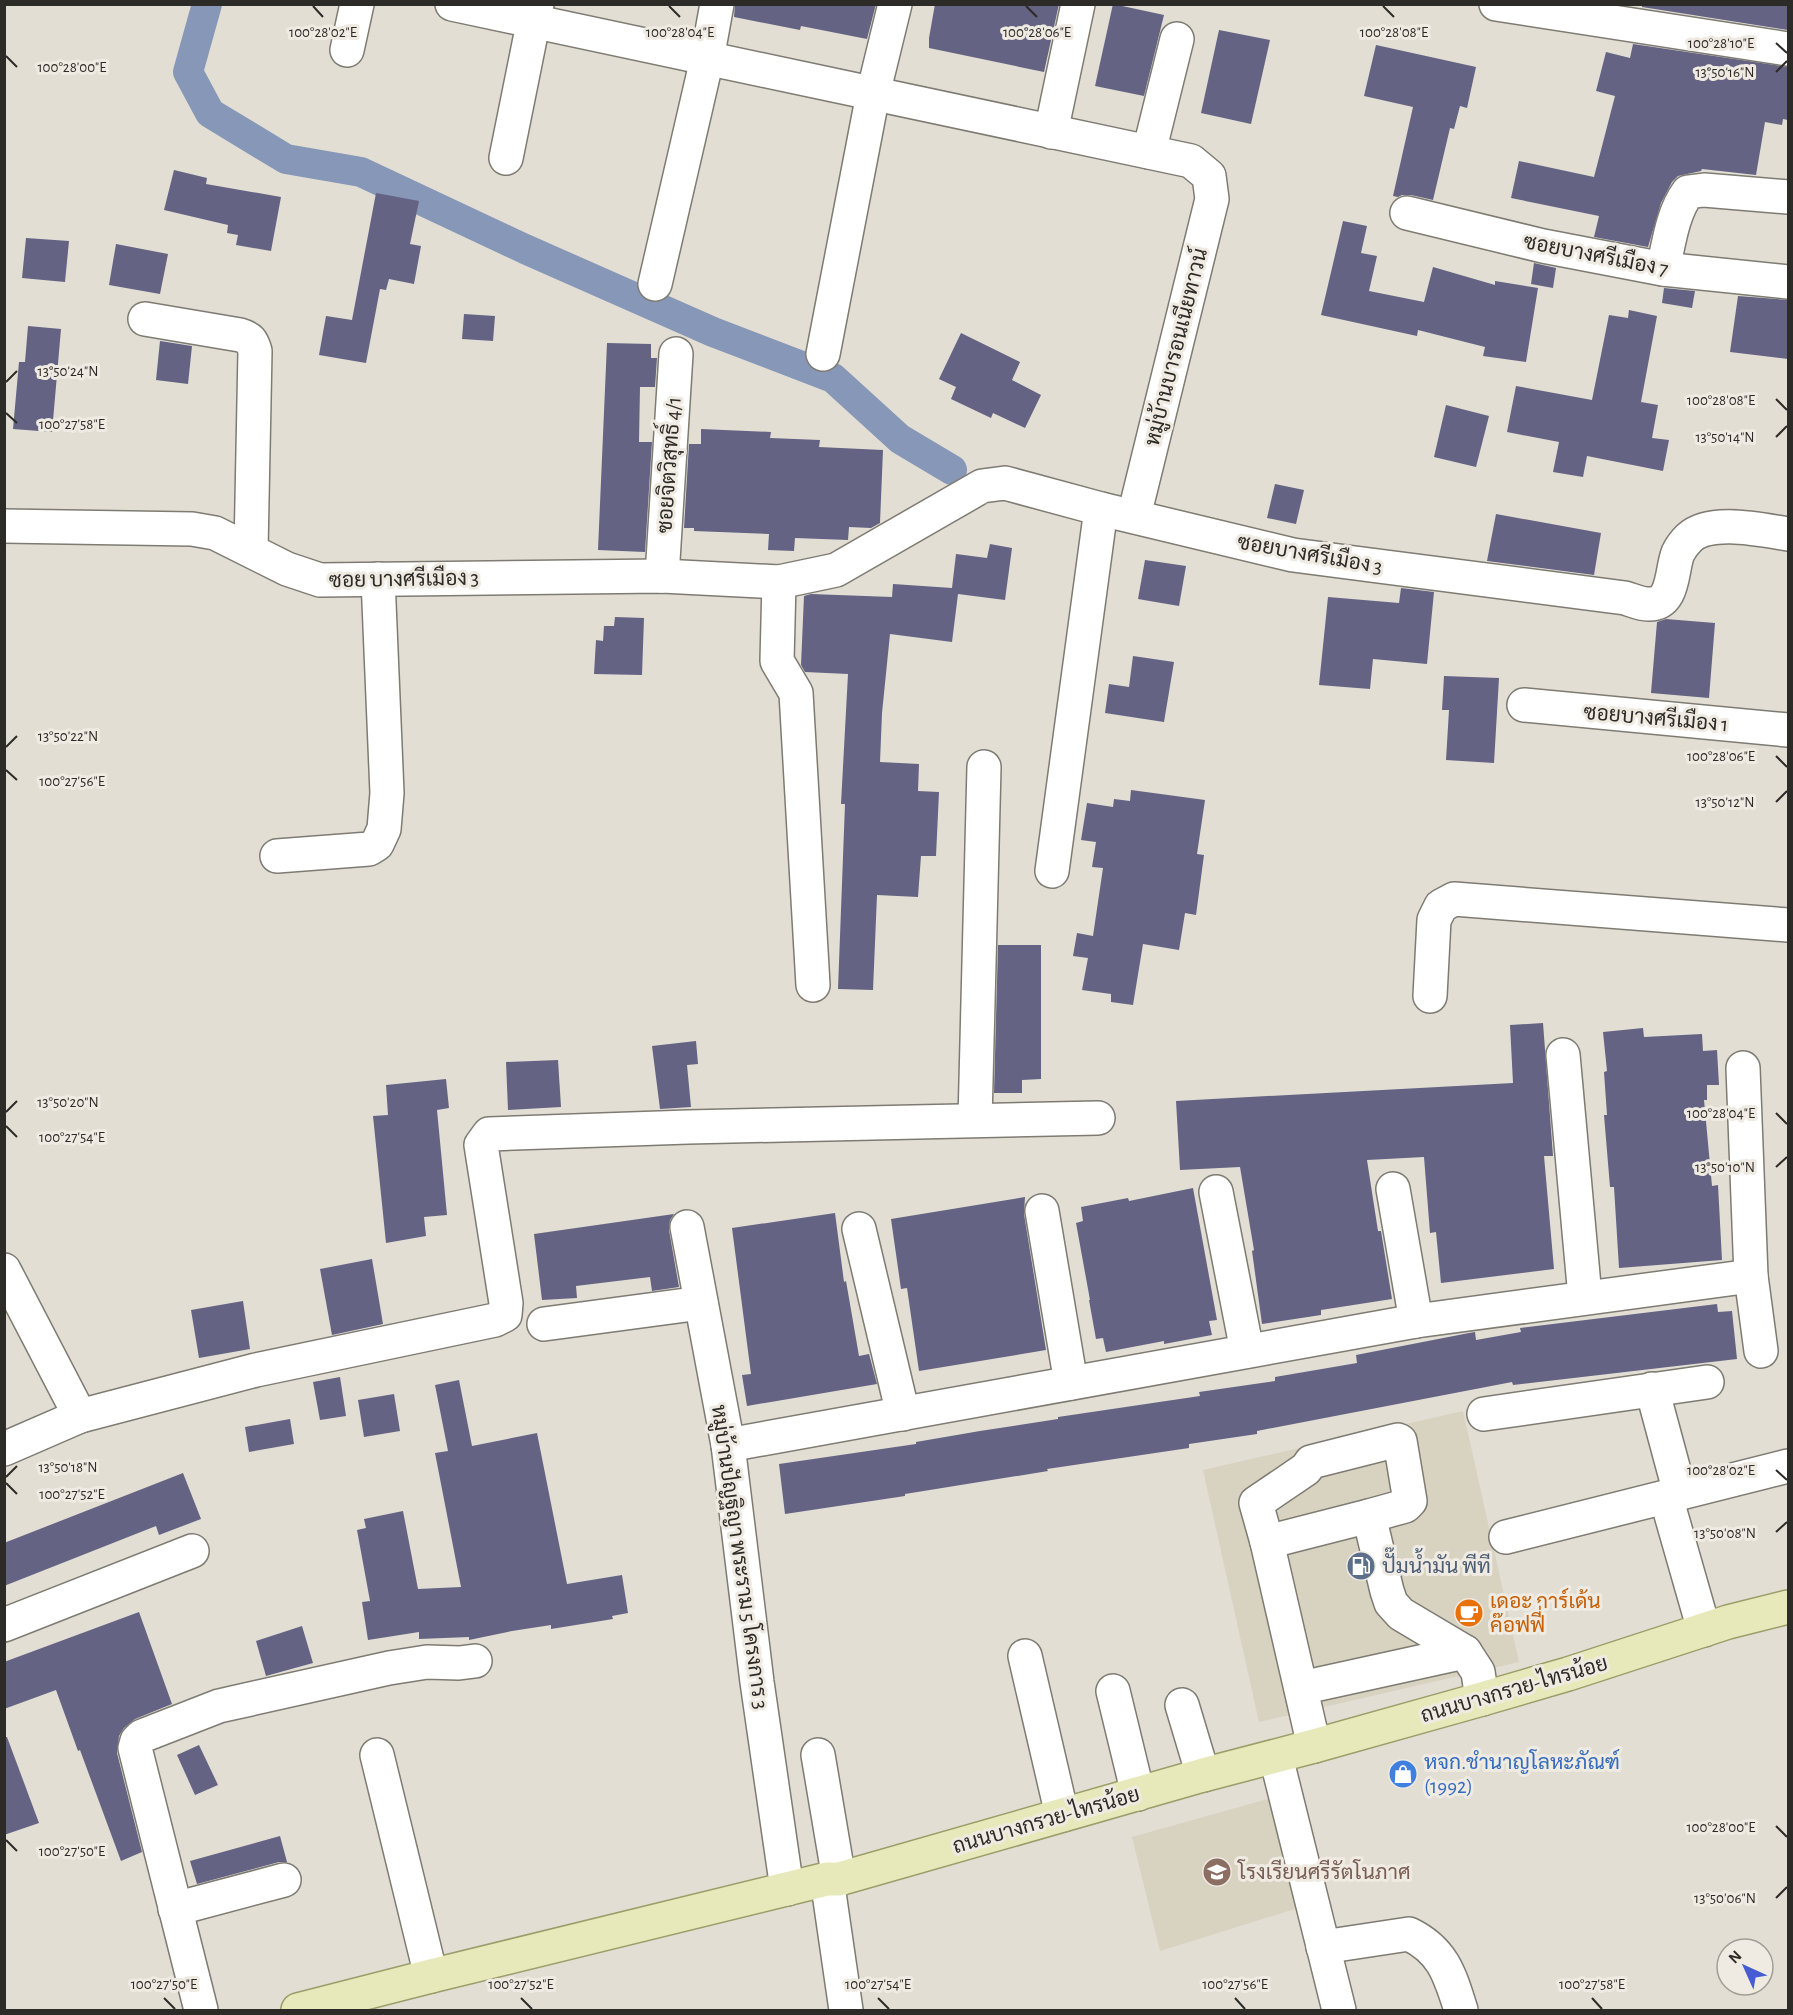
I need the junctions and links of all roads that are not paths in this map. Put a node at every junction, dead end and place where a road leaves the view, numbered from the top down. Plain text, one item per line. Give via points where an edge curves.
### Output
1 (357, 4) edge
2 (452, 4) edge
3 (717, 4) edge
4 (895, 4) edge
5 (1078, 4) edge
6 (1496, 4) edge
7 (535, 13) edge
8 (1177, 39) dead end
9 (1788, 49) edge
10 (347, 50) dead end
11 (707, 59) junction
12 (873, 94) junction
13 (1051, 132) junction
14 (1149, 152) junction
15 (506, 158) dead end
16 (1788, 197) edge
17 (1407, 213) dead end
18 (1663, 269) junction
19 (1788, 282) edge
20 (655, 284) dead end
21 (145, 319) dead end
22 (676, 354) dead end
23 (823, 354) dead end
24 (1101, 509) junction
25 (1134, 516) junction
26 (4, 526) edge
27 (1788, 534) edge
28 (251, 550) junction
29 (662, 576) junction
30 (378, 579) junction
31 (778, 582) junction
32 (1524, 705) dead end
33 (1788, 730) edge
34 (984, 767) dead end
35 (277, 856) dead end
36 (1052, 872) dead end
37 (1788, 925) edge
38 (813, 985) dead end
39 (1430, 996) dead end
40 (1563, 1055) dead end
41 (1743, 1068) dead end
42 (1098, 1118) dead end
43 (975, 1120) junction
44 (1393, 1189) dead end
45 (1216, 1192) dead end
46 (1042, 1211) dead end
47 (687, 1227) dead end
48 (860, 1229) dead end
49 (5, 1273) edge
50 (1751, 1275) junction
51 (1585, 1297) junction
52 (701, 1303) junction
53 (1416, 1321) junction
54 (544, 1324) dead end
55 (1247, 1351) junction
56 (1761, 1351) dead end
57 (1707, 1382) dead end
58 (1071, 1383) junction
59 (1652, 1389) junction
60 (903, 1414) junction
61 (1484, 1414) dead end
62 (80, 1416) junction
63 (728, 1445) junction
64 (4, 1449) edge
65 (1788, 1466) edge
66 (1673, 1495) junction
67 (1369, 1516) junction
68 (1506, 1537) dead end
69 (1266, 1542) junction
70 (192, 1551) dead end
71 (1788, 1607) edge
72 (4, 1625) edge
73 (1704, 1630) junction
74 (1465, 1652) junction
75 (1024, 1656) dead end
76 (475, 1661) dead end
77 (1301, 1688) junction
78 (1113, 1691) dead end
79 (1482, 1699) junction
80 (1182, 1705) dead end
81 (1314, 1746) junction
82 (377, 1755) dead end
83 (818, 1755) dead end
84 (1276, 1757) junction
85 (1203, 1775) junction
86 (1138, 1794) junction
87 (1062, 1815) junction
88 (833, 1879) junction
89 (284, 1880) dead end
90 (788, 1889) junction
91 (176, 1909) junction
92 (1323, 1947) junction
93 (431, 1976) junction
94 (319, 2008) edge
95 (201, 2010) edge
96 (846, 2010) edge
97 (1339, 2010) edge
98 (1461, 2010) edge

1 - 10 street
2 - 7 street
3 - 11 street
4 - 12 street
5 - 13 street
6 - 9 street
7 - 11 street
7 - 15 street
8 - 14 street
11 - 12 street
11 - 20 street
12 - 13 street
12 - 23 street
13 - 14 street
14 - 25 street, หมู่บ้านบารอนเนียทาวน์ via 1191,161 1209,176 1212,199
16 - 18 street via 1688,192 1675,219
17 - 18 street, ซอยบางศรีเมือง 7 via 1543,246
18 - 19 street, ซอยบางศรีเมือง 7
21 - 28 street via 240,335 252,342 255,351
22 - 29 street, ซอยจิตวิสุทธิ์ 4/1
24 - 25 street, ซอยบางศรีเมือง 3
24 - 31 street, ซอยบางศรีเมือง 3 via 1005,483 982,486 836,570
24 - 36 street
25 - 27 street, ซอยบางศรีเมือง 3 via 1293,555 1649,604 1663,599 1671,586 1678,553 1689,537 1728,526
26 - 28 street, ซอย บางศรีเมือง 3 via 192,529 215,533
28 - 30 street, ซอย บางศรีเมือง 3 via 287,569 320,580
29 - 30 street, ซอย บางศรีเมือง 3
29 - 31 street, ซอย บางศรีเมือง 3
30 - 35 street via 387,793 384,829 377,844 369,849
31 - 38 street via 777,661 796,693
32 - 33 street, ซอยบางศรีเมือง 1
34 - 43 street
37 - 39 street via 1454,898 1441,906 1434,920
40 - 51 street
41 - 50 street
42 - 43 street
43 - 62 street via 489,1134 481,1144 505,1315 256,1370
44 - 53 street
45 - 55 street
46 - 58 street
47 - 52 street, หมู่บ้านปัญฐิญา พระราม 5 โครงการ 3
48 - 60 street
49 - 62 street
50 - 51 street
50 - 56 street
51 - 53 street
52 - 54 street
52 - 63 street, หมู่บ้านปัญฐิญา พระราม 5 โครงการ 3
53 - 55 street
55 - 58 street
57 - 59 street
58 - 60 street
59 - 61 street
59 - 66 street
60 - 63 street
62 - 64 street
63 - 90 street, หมู่บ้านปัญฐิญา พระราม 5 โครงการ 3
65 - 66 street
66 - 68 street
66 - 73 street
67 - 69 street
67 - 69 street via 1410,1501 1398,1440 1311,1462 1256,1501
67 - 74 street via 1391,1603 1401,1614
69 - 77 street
70 - 72 street
71 - 73 main road, ถนนบางกรวย-ไทรน้อย
73 - 79 main road, ถนนบางกรวย-ไทรน้อย
74 - 77 street
74 - 79 street via 1479,1672
75 - 87 street
76 - 91 street via 389,1668 219,1706 142,1736 135,1748
77 - 81 street
78 - 86 street
79 - 81 main road, ถนนบางกรวย-ไทรน้อย
80 - 85 street
81 - 84 main road, ถนนบางกรวย-ไทรน้อย
82 - 93 street
83 - 88 street
84 - 85 main road, ถนนบางกรวย-ไทรน้อย
84 - 92 street
85 - 86 main road, ถนนบางกรวย-ไทรน้อย
86 - 87 main road, ถนนบางกรวย-ไทรน้อย
87 - 88 main road, ถนนบางกรวย-ไทรน้อย
88 - 90 main road, ถนนบางกรวย-ไทรน้อย
88 - 96 street
89 - 91 street
90 - 93 main road, ถนนบางกรวย-ไทรน้อย
91 - 95 street
92 - 97 street
92 - 98 street via 1409,1934 1437,1953 1449,1973
93 - 94 main road, ถนนบางกรวย-ไทรน้อย

